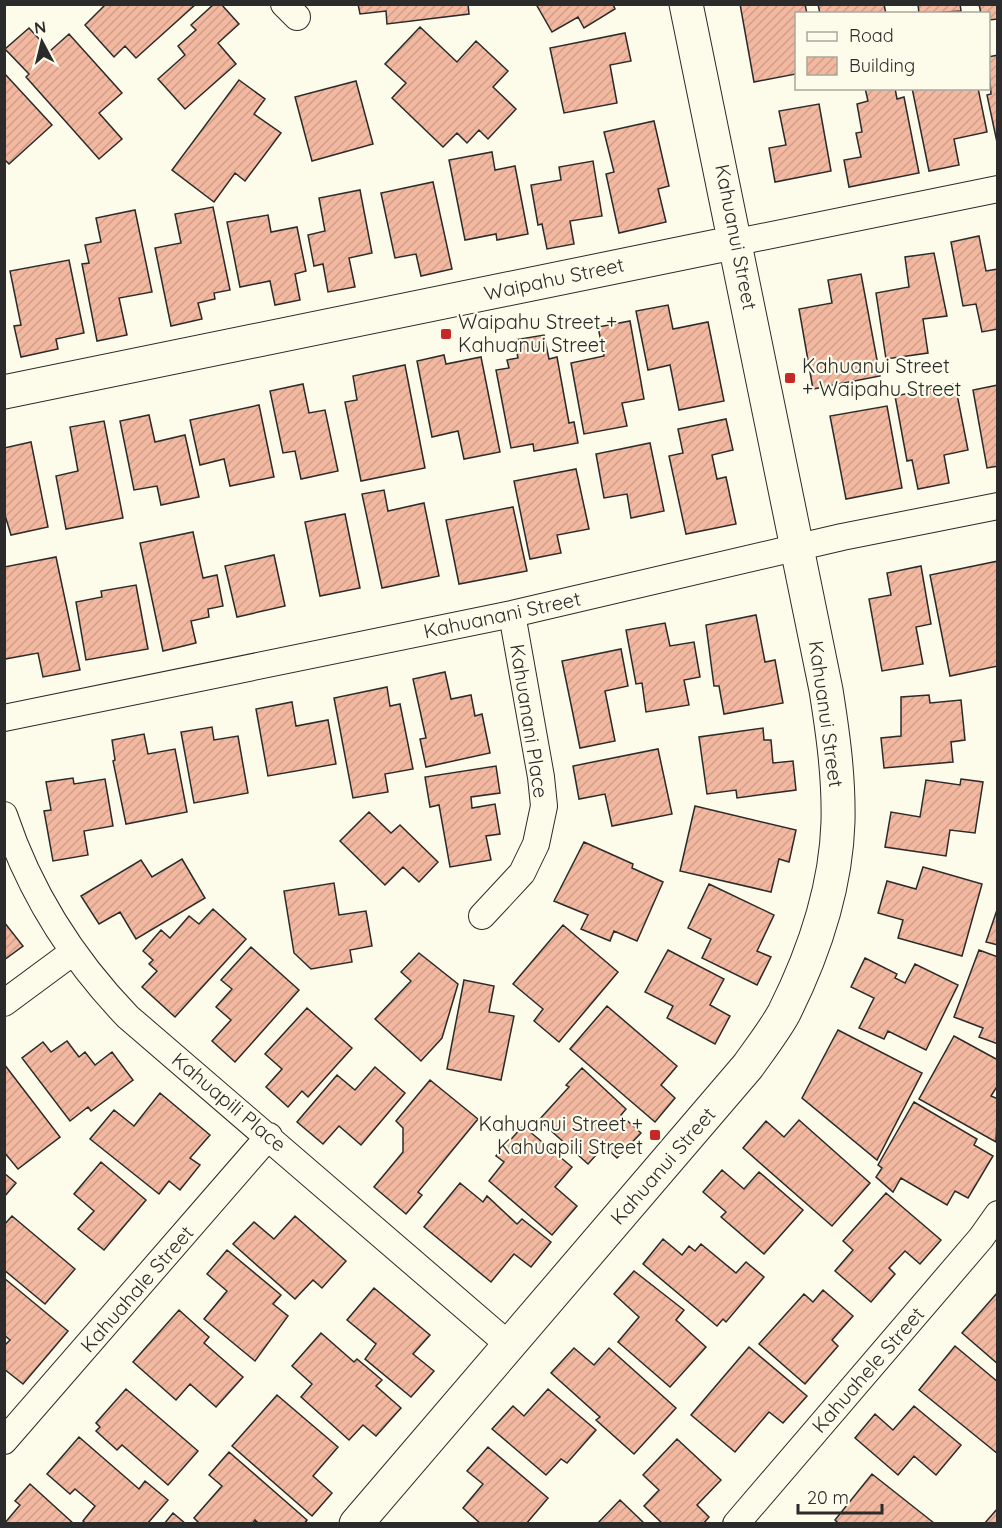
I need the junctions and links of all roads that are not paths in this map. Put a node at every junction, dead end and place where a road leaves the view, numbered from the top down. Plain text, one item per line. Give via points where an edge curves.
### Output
1 (687, 4) edge
2 (998, 189) edge
3 (736, 242) junction
4 (4, 392) edge
5 (998, 506) edge
6 (798, 547) junction
7 (512, 614) junction
8 (4, 718) edge
9 (4, 815) edge
10 (482, 916) dead end
11 (73, 952) junction
12 (4, 1003) edge
13 (269, 1136) junction
14 (998, 1214) edge
15 (509, 1345) junction
16 (4, 1441) edge
17 (356, 1524) edge
18 (736, 1524) edge

1 - 3 street, Kahuanui Street
2 - 3 street, Waipahu Street
3 - 4 street, Waipahu Street
3 - 6 street, Kahuanui Street
5 - 6 street, Kahuanani Street
6 - 7 street, Kahuanani Street
6 - 15 street, Kahuanui Street via 837,758 838,824 829,886 813,947 783,1015 748,1066
7 - 8 street, Kahuanani Street
7 - 10 street, Kahuanani Place via 544,806 536,844 522,873
9 - 11 street, Kahuapili Place via 36,894
11 - 12 street
11 - 13 street, Kahuapili Place via 128,1017
13 - 15 street, Kahuapili Place
13 - 16 street, Kahuahale Street
14 - 18 street, Kahuahele Street
15 - 17 street, Kahuanui Street

